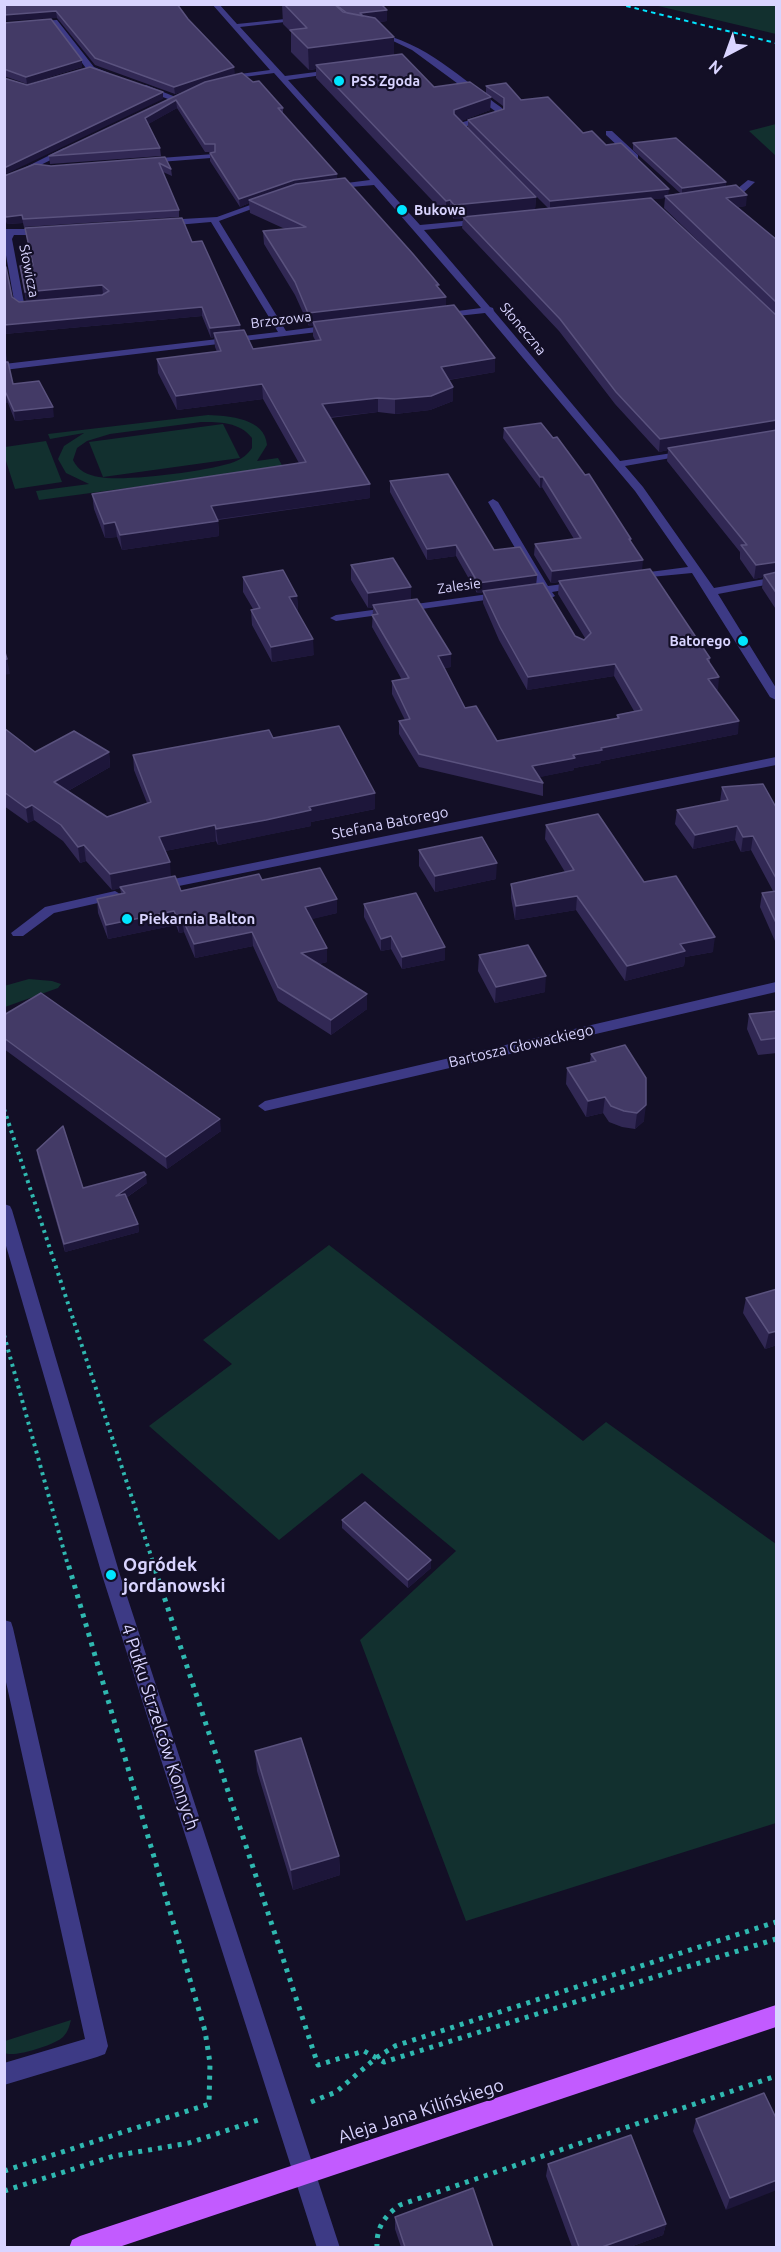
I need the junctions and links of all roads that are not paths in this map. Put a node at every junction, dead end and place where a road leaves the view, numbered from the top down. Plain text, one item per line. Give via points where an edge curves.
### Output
1 (215, 4) edge
2 (316, 16) edge
3 (4, 25) edge
4 (234, 26) junction
5 (363, 33) edge
6 (428, 59) junction
7 (417, 61) dead end
8 (91, 69) junction
9 (341, 71) edge
10 (80, 72) edge
11 (279, 75) junction
12 (113, 77) edge
13 (218, 81) edge
14 (135, 85) edge
15 (184, 94) edge
16 (174, 98) junction
17 (164, 104) edge
18 (609, 133) dead end
19 (475, 142) edge
20 (77, 145) edge
21 (211, 156) edge
22 (142, 161) edge
23 (34, 166) junction
24 (644, 166) edge
25 (52, 169) edge
26 (4, 181) edge
27 (376, 182) junction
28 (751, 182) dead end
29 (319, 188) edge
30 (708, 196) edge
31 (277, 198) edge
32 (214, 220) junction
33 (491, 220) edge
34 (151, 224) edge
35 (418, 228) junction
36 (56, 231) edge
37 (8, 232) edge
38 (43, 304) edge
39 (489, 310) junction
40 (427, 317) edge
41 (338, 327) edge
42 (283, 333) junction
43 (4, 367) edge
44 (697, 450) edge
45 (619, 464) junction
46 (493, 502) dead end
47 (694, 569) junction
48 (625, 578) edge
49 (777, 580) edge
50 (591, 583) edge
51 (545, 589) junction
52 (711, 592) junction
53 (557, 608) edge
54 (336, 618) dead end
55 (777, 697) edge
56 (777, 761) edge
57 (18, 933) dead end
58 (777, 987) edge
59 (264, 1106) dead end
60 (4, 1209) edge
61 (10, 1245) edge
62 (4, 1628) edge
63 (777, 2016) edge
64 (4, 2074) edge
65 (304, 2173) junction
66 (80, 2247) edge
67 (329, 2247) edge

1 - 4 street, Słoneczna
2 - 4 street
3 - 8 street via 55,21
4 - 11 street, Słoneczna
5 - 6 street via 393,38
6 - 7 street
6 - 19 street via 498,110 499,114 459,126
8 - 10 street
8 - 12 street
9 - 11 street
11 - 13 street
11 - 27 street, Słoneczna
14 - 16 street
15 - 16 street
16 - 17 street
18 - 24 street
20 - 23 street
21 - 22 street
23 - 25 street
23 - 26 street
27 - 29 street
27 - 35 street, Słoneczna
28 - 30 street via 740,191
31 - 32 street
32 - 34 street
32 - 42 street
33 - 35 street
35 - 39 street, Słoneczna
36 - 37 street, Słowicza
37 - 38 street, Słowicza via 20,306
39 - 40 street
39 - 45 street, Słoneczna
41 - 42 street, Brzozowa
42 - 43 street, Brzozowa
44 - 45 street
45 - 47 street, Słoneczna
46 - 51 street
47 - 48 street
47 - 52 street, Słoneczna
49 - 52 street
50 - 51 street, Zalesie
51 - 53 street
51 - 54 street, Zalesie
52 - 55 street, Słoneczna
56 - 57 street, Stefana Batorego via 51,910
58 - 59 street, Bartosza Głowackiego
60 - 61 street, 4 Pułku Strzelców Konnych
61 - 65 street, 4 Pułku Strzelców Konnych via 111,1575
62 - 64 street via 97,2046
63 - 65 main road, Aleja Jana Kilińskiego
65 - 66 main road, Aleja Jana Kilińskiego
65 - 67 street, 4 Pułku Strzelców Konnych

